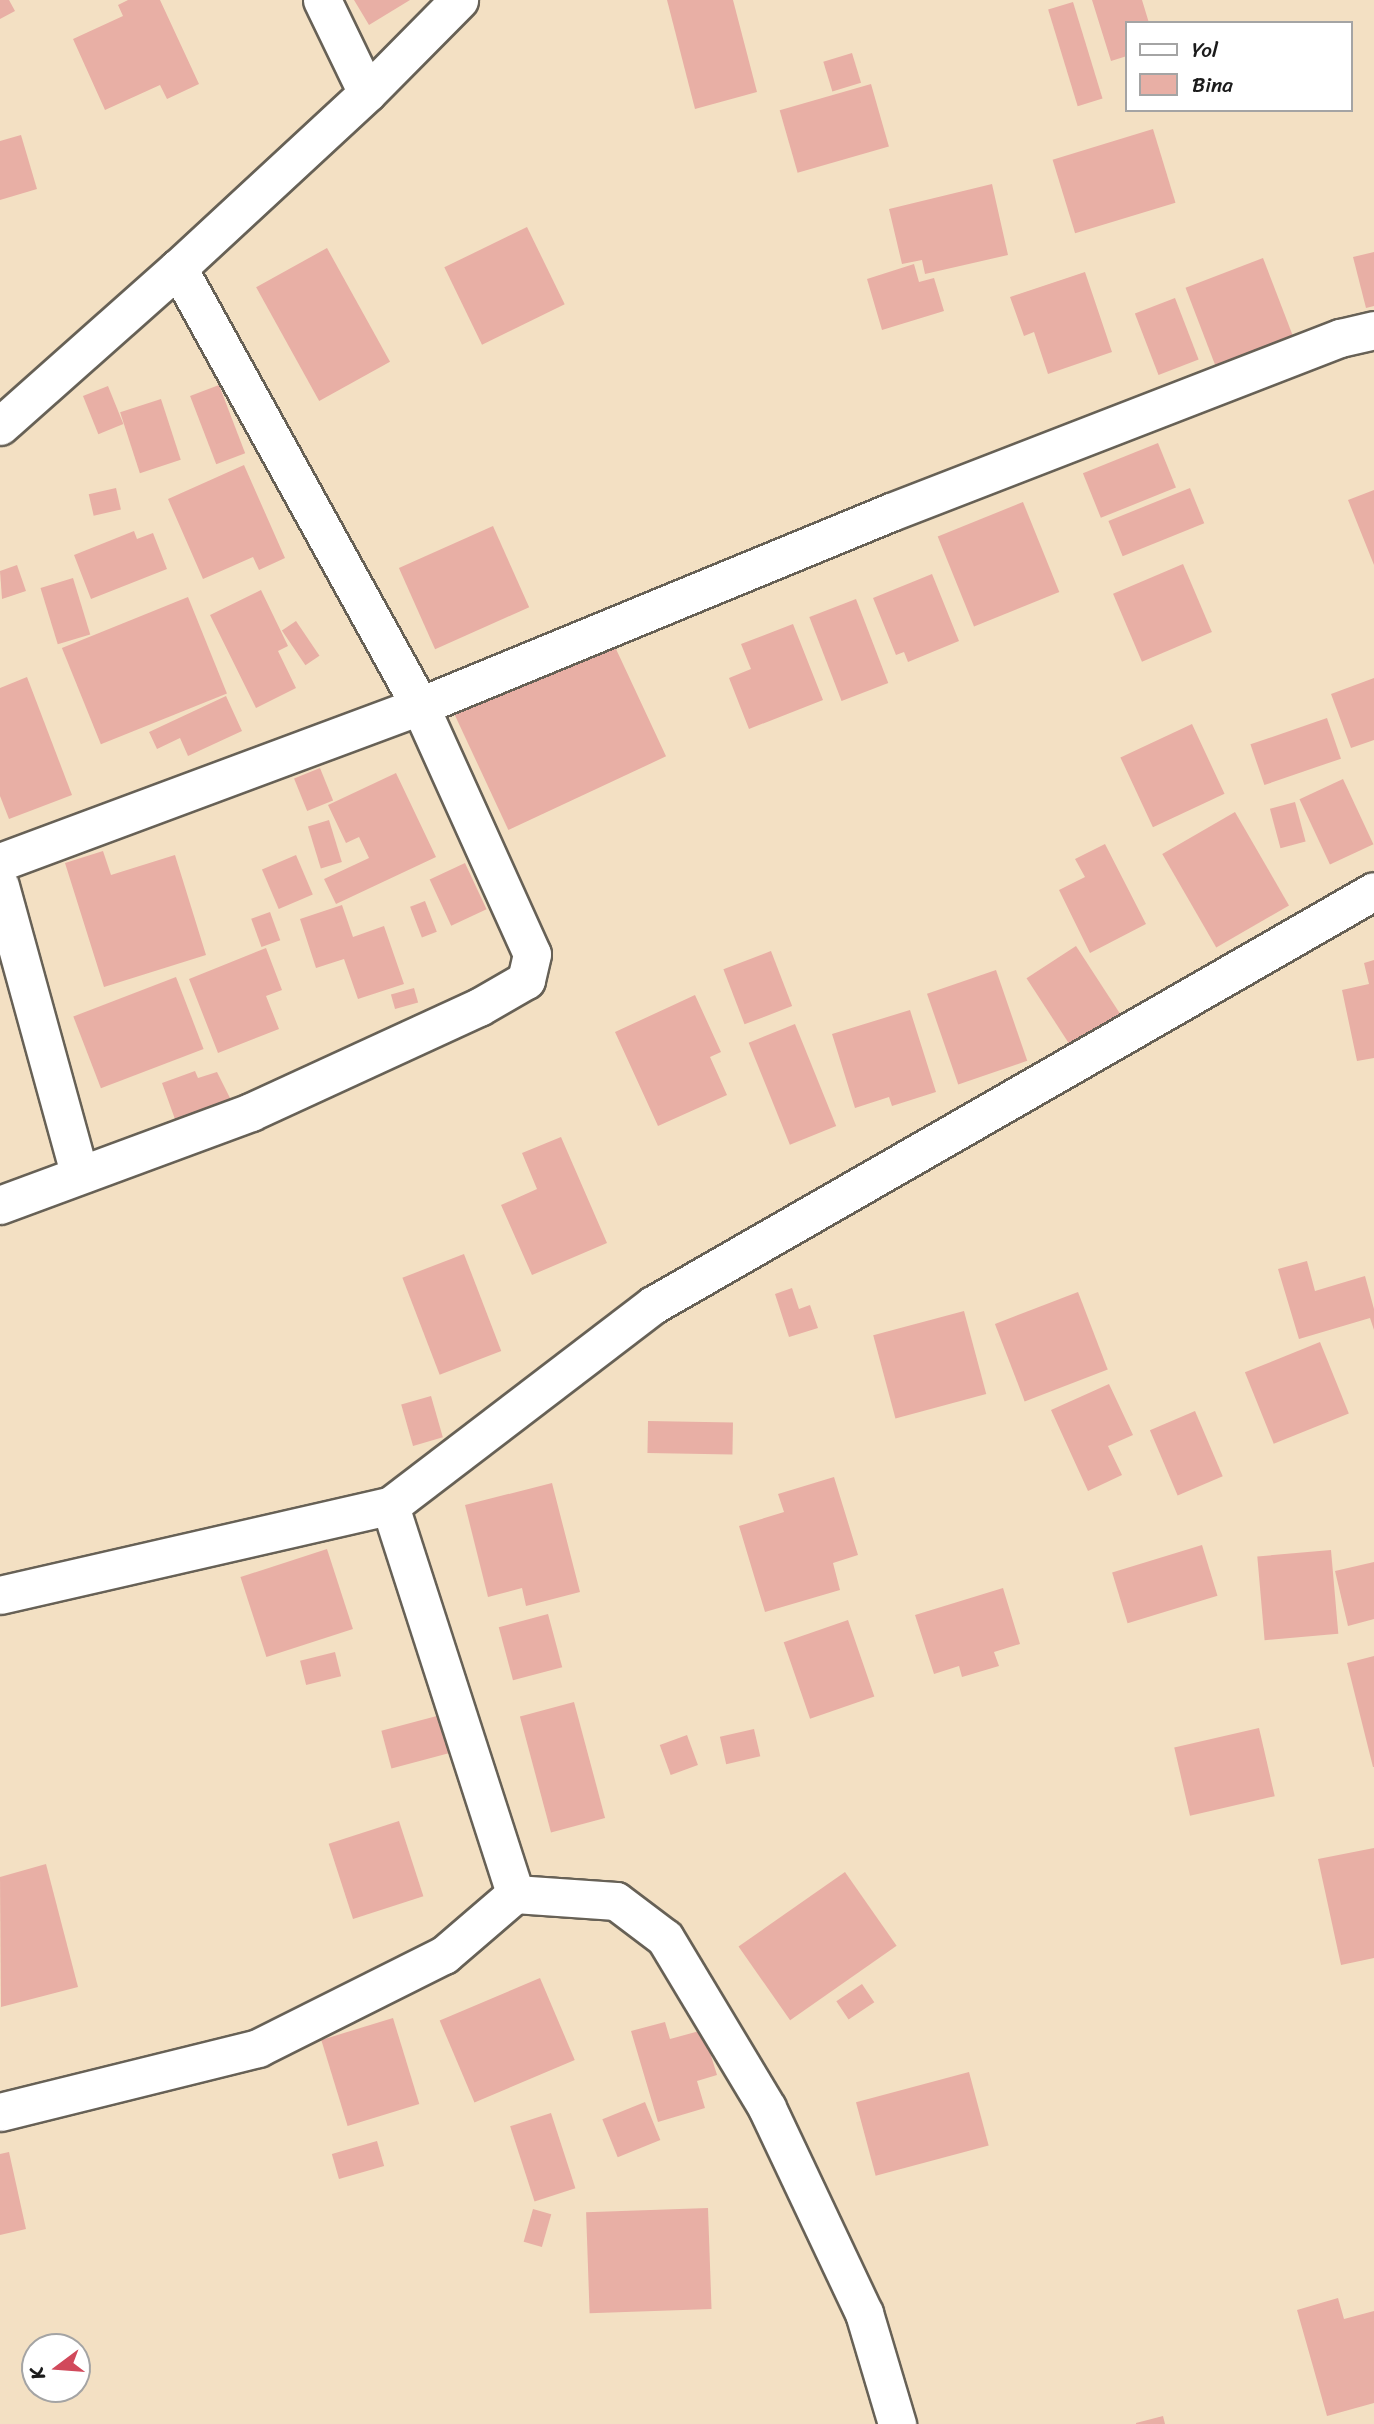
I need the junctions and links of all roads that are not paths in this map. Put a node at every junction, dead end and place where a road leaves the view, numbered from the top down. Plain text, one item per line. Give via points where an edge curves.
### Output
1 (322, 0) edge
2 (459, 0) edge
3 (367, 93) junction
4 (178, 268) junction
5 (1374, 330) edge
6 (0, 425) edge
7 (419, 706) junction
8 (0, 862) edge
9 (0, 886) edge
10 (1374, 891) edge
11 (79, 1173) junction
12 (0, 1205) edge
13 (390, 1506) junction
14 (0, 1595) edge
15 (515, 1894) junction
16 (0, 2112) edge
17 (897, 2424) edge

1 - 3 street
2 - 3 street
3 - 4 street
4 - 6 street
4 - 7 street
5 - 7 street via 1340,338 891,512
7 - 8 street
7 - 11 street via 532,954 526,980 479,1007 251,1112
9 - 11 street
10 - 13 street via 653,1305
11 - 12 street
13 - 14 street
13 - 15 street
15 - 16 street via 444,1955 258,2048
15 - 17 street via 616,1901 664,1938 767,2108 864,2313

